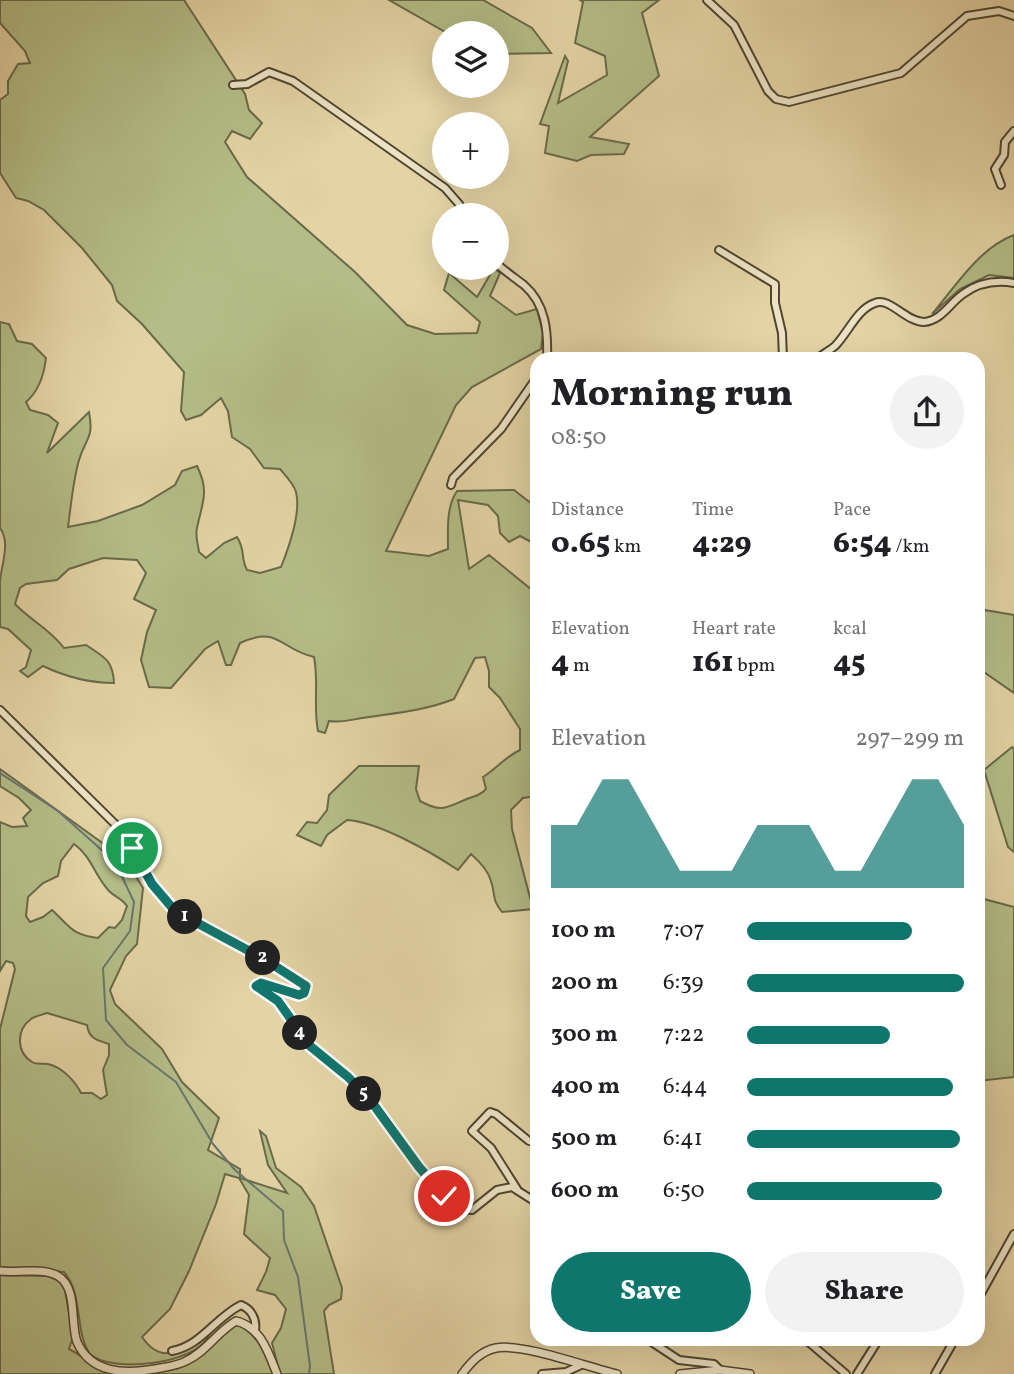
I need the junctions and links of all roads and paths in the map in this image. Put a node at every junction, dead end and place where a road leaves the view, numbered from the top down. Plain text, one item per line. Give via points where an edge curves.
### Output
1 (707, 0) edge
2 (1014, 16) edge
3 (233, 85) dead end
4 (1014, 131) edge
5 (1000, 185) dead end
6 (458, 203) edge
7 (719, 250) dead end
8 (509, 273) edge
9 (1014, 284) edge
10 (835, 346) junction
11 (547, 352) edge
12 (783, 352) edge
13 (827, 352) edge
14 (832, 352) edge
15 (530, 387) edge
16 (451, 485) dead end
17 (0, 710) edge
18 (529, 1140) dead end
19 (518, 1191) junction
20 (530, 1199) edge
21 (1014, 1234) edge
22 (0, 1271) edge
23 (985, 1286) edge
24 (255, 1330) junction
25 (658, 1346) edge
26 (814, 1346) edge
27 (875, 1346) edge
28 (951, 1346) edge
29 (172, 1351) dead end
30 (581, 1366) junction
31 (720, 1370) junction
32 (277, 1374) edge
33 (462, 1374) edge
34 (541, 1374) edge
35 (617, 1374) edge
36 (680, 1374) edge
37 (750, 1374) edge
38 (846, 1374) edge
39 (857, 1374) edge
40 (934, 1374) edge

1 - 2 street via 734,25 761,80 782,102 901,73 967,16 999,11
3 - 6 street via 247,84 269,72 293,81 444,188
4 - 5 street via 995,170
7 - 12 street via 775,284
8 - 11 street via 540,303
9 - 10 street via 989,282 969,290 930,321 913,320 886,303 875,303
10 - 13 street
10 - 14 street
15 - 16 street via 501,429
17 - 19 street via 116,825 168,905 306,986 299,995 261,983 256,986 278,1001 310,1046 371,1101 444,1196 461,1209 472,1210 497,1190 512,1187
18 - 19 street via 490,1112 472,1131 491,1148
19 - 20 street
21 - 23 street
22 - 24 street via 58,1276 68,1290 77,1342 88,1358 117,1373 186,1362 236,1321
24 - 29 street via 253,1315 241,1305 191,1343
24 - 32 street
25 - 31 street via 679,1360 714,1364
26 - 38 street
27 - 39 street
28 - 40 street
30 - 33 street via 526,1350 495,1348 480,1355
30 - 34 street
30 - 35 street
31 - 36 street
31 - 37 street

